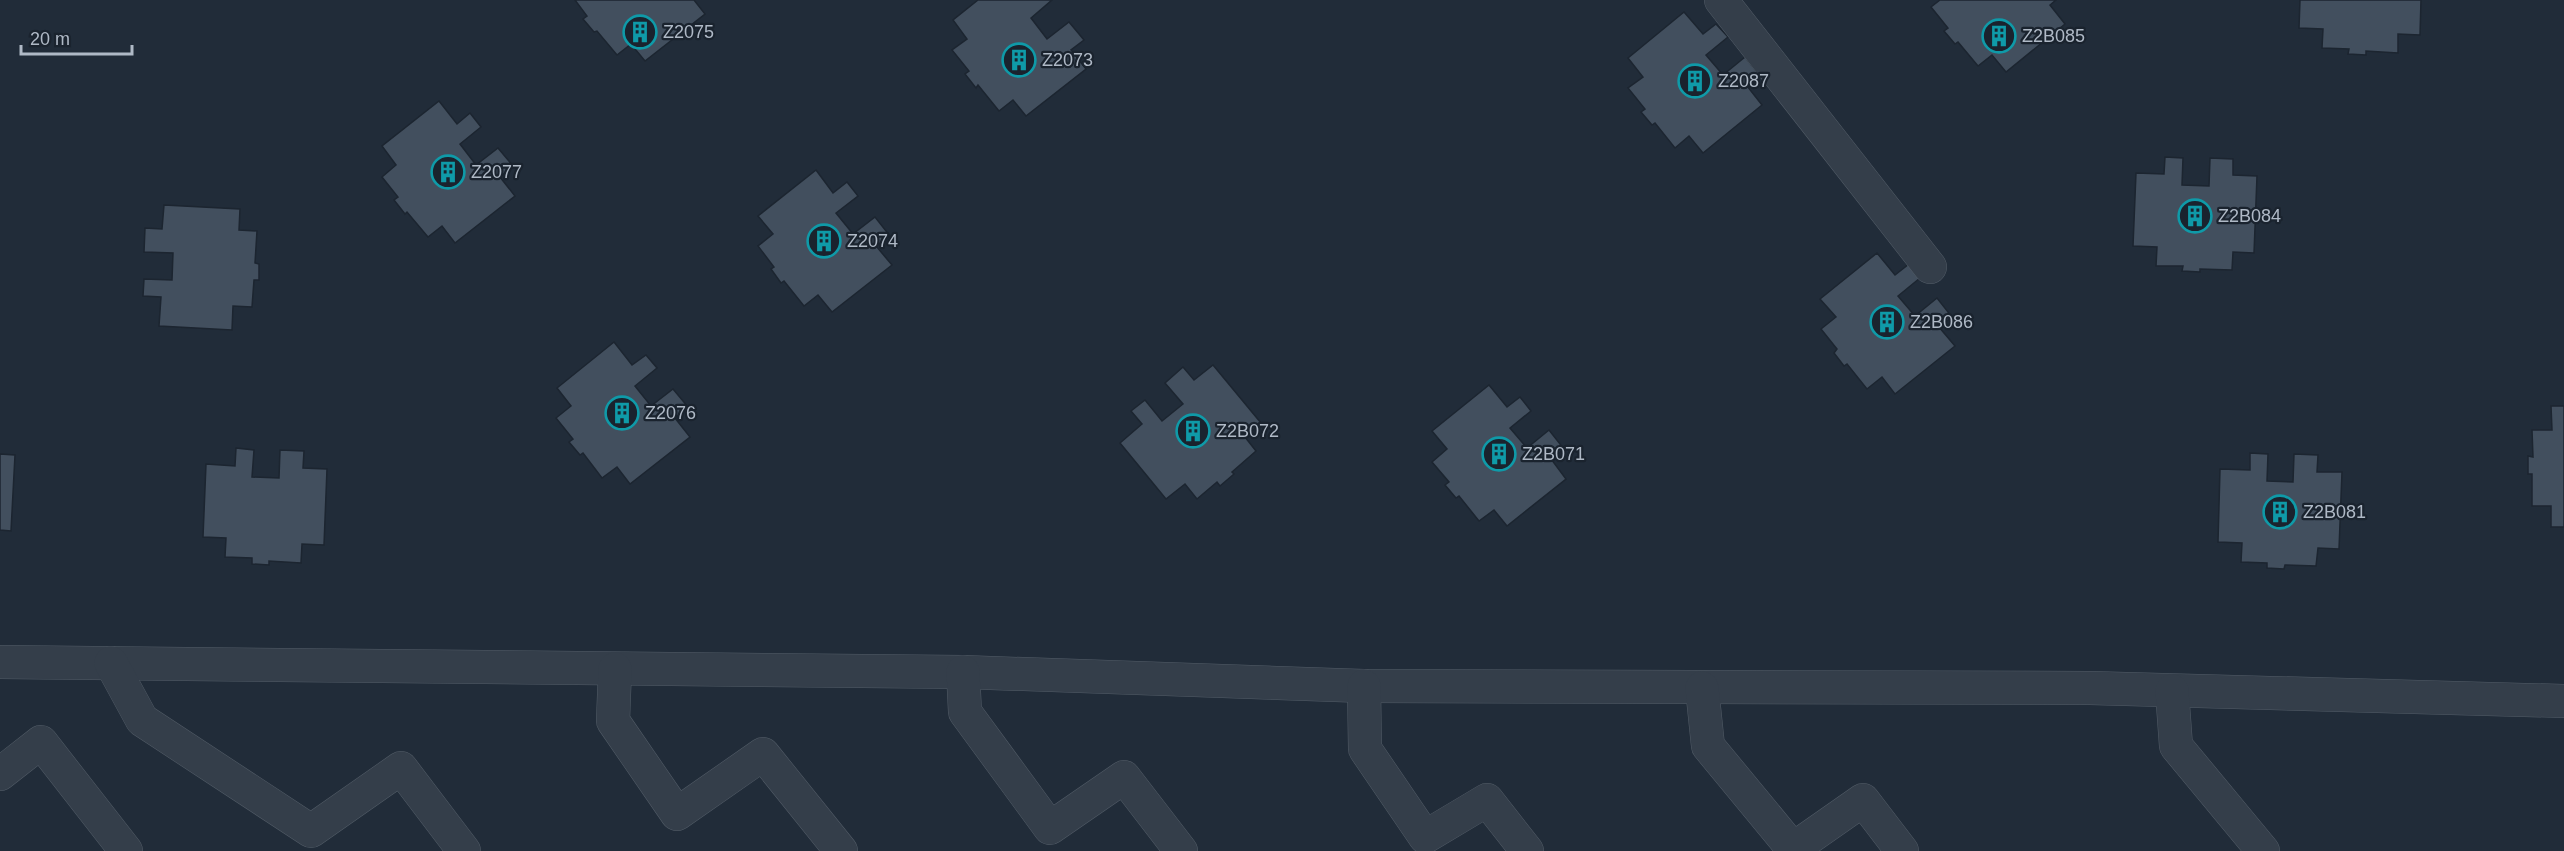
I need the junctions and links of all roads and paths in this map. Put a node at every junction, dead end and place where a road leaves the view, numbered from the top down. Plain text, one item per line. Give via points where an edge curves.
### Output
1 (1721, 0) edge
2 (1930, 267) dead end
3 (0, 662) edge
4 (111, 663) junction
5 (615, 669) junction
6 (963, 672) junction
7 (1364, 686) junction
8 (1702, 688) junction
9 (2172, 691) junction
10 (2564, 701) edge
11 (0, 774) edge
12 (126, 851) edge
13 (464, 851) edge
14 (841, 851) edge
15 (1181, 851) edge
16 (1527, 851) edge
17 (1902, 851) edge
18 (2263, 851) edge

1 - 2 street
3 - 4 street
4 - 5 street
4 - 13 street via 142,720 311,831 401,768
5 - 6 street
5 - 14 street via 612,721 677,814 764,754
6 - 7 street
6 - 15 street via 965,712 1050,828 1124,777
7 - 8 street
7 - 16 street via 1365,748 1425,837 1487,800
8 - 9 street
8 - 17 street via 1708,746 1793,849 1863,800
9 - 10 street
9 - 18 street via 2176,746
11 - 12 street via 41,742

